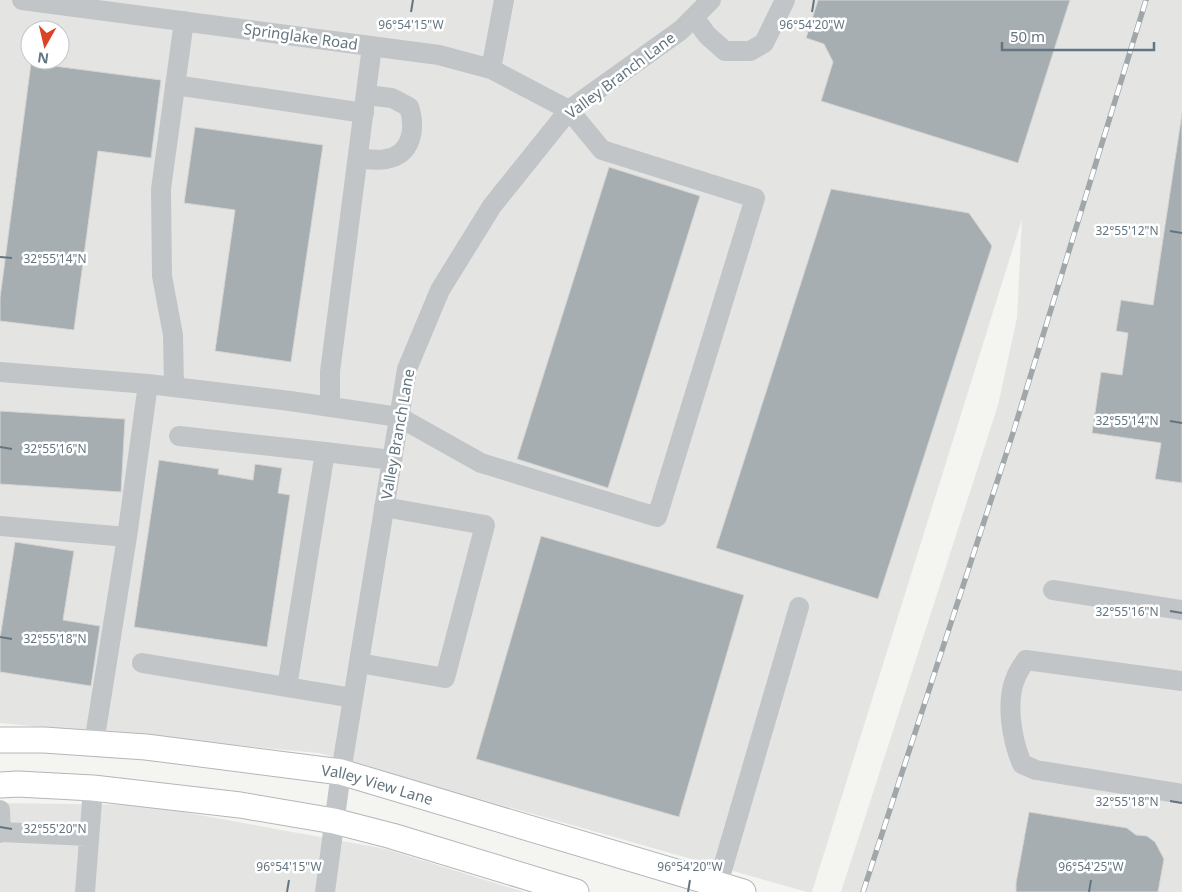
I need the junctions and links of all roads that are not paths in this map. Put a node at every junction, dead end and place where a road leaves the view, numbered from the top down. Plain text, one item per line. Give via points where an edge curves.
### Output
1 (22, 0) edge
2 (504, 0) edge
3 (785, 0) edge
4 (702, 6) edge
5 (137, 7) edge
6 (184, 20) junction
7 (372, 46) junction
8 (491, 70) junction
9 (175, 85) junction
10 (365, 104) junction
11 (569, 110) junction
12 (358, 158) junction
13 (0, 372) edge
14 (148, 384) junction
15 (174, 387) junction
16 (330, 407) junction
17 (399, 417) junction
18 (179, 436) dead end
19 (325, 452) junction
20 (392, 460) junction
21 (384, 507) junction
22 (0, 526) edge
23 (127, 537) junction
24 (1053, 590) dead end
25 (799, 607) dead end
26 (1182, 610) edge
27 (142, 663) dead end
28 (359, 663) junction
29 (1182, 681) edge
30 (287, 687) junction
31 (353, 698) junction
32 (0, 740) edge
33 (94, 743) junction
34 (341, 772) junction
35 (0, 785) edge
36 (93, 788) junction
37 (1182, 794) edge
38 (0, 810) edge
39 (334, 821) junction
40 (1, 832) edge
41 (88, 836) junction
42 (716, 888) edge
43 (85, 892) edge
44 (325, 892) edge
45 (576, 892) edge
46 (743, 892) edge

1 - 5 street, Springlake Road
2 - 8 street
3 - 4 street via 764,43 750,51 724,51 707,35
4 - 11 street, Valley Branch Lane via 681,30
5 - 6 street, Springlake Road
6 - 7 street, Springlake Road
6 - 9 street
7 - 8 street, Springlake Road via 440,55
7 - 10 street
8 - 11 street, Springlake Road
9 - 10 street
9 - 15 street via 161,190 162,276 173,334
10 - 12 street
10 - 12 street via 392,98 409,106 412,130 406,149 398,154 387,159
11 - 17 street, Valley Branch Lane via 492,206 440,290 407,369
11 - 17 street via 602,150 755,198 658,517 481,463
12 - 16 street via 330,372
13 - 14 street
14 - 15 street
14 - 23 street
15 - 16 street
16 - 17 street
17 - 20 street, Valley Branch Lane
18 - 19 street
19 - 20 street
19 - 30 street
20 - 21 street, Valley Branch Lane
21 - 28 street, Valley Branch Lane
21 - 28 street via 484,525 445,678
22 - 23 street
23 - 33 street
24 - 26 street
25 - 42 street
27 - 30 street
28 - 31 street, Valley Branch Lane
29 - 37 street via 1026,660 1015,678 1011,697 1012,735 1022,764 1036,770
30 - 31 street
31 - 34 street, Valley Branch Lane
32 - 33 main road, Valley View Lane
33 - 34 main road, Valley View Lane
34 - 39 street, Valley Branch Lane
34 - 42 main road, Valley View Lane
35 - 36 main road
36 - 39 main road via 240,805
36 - 41 street
38 - 40 street
39 - 44 street, Valley Branch Lane
39 - 45 main road
40 - 41 street
41 - 43 street
42 - 46 main road, Valley View Lane

